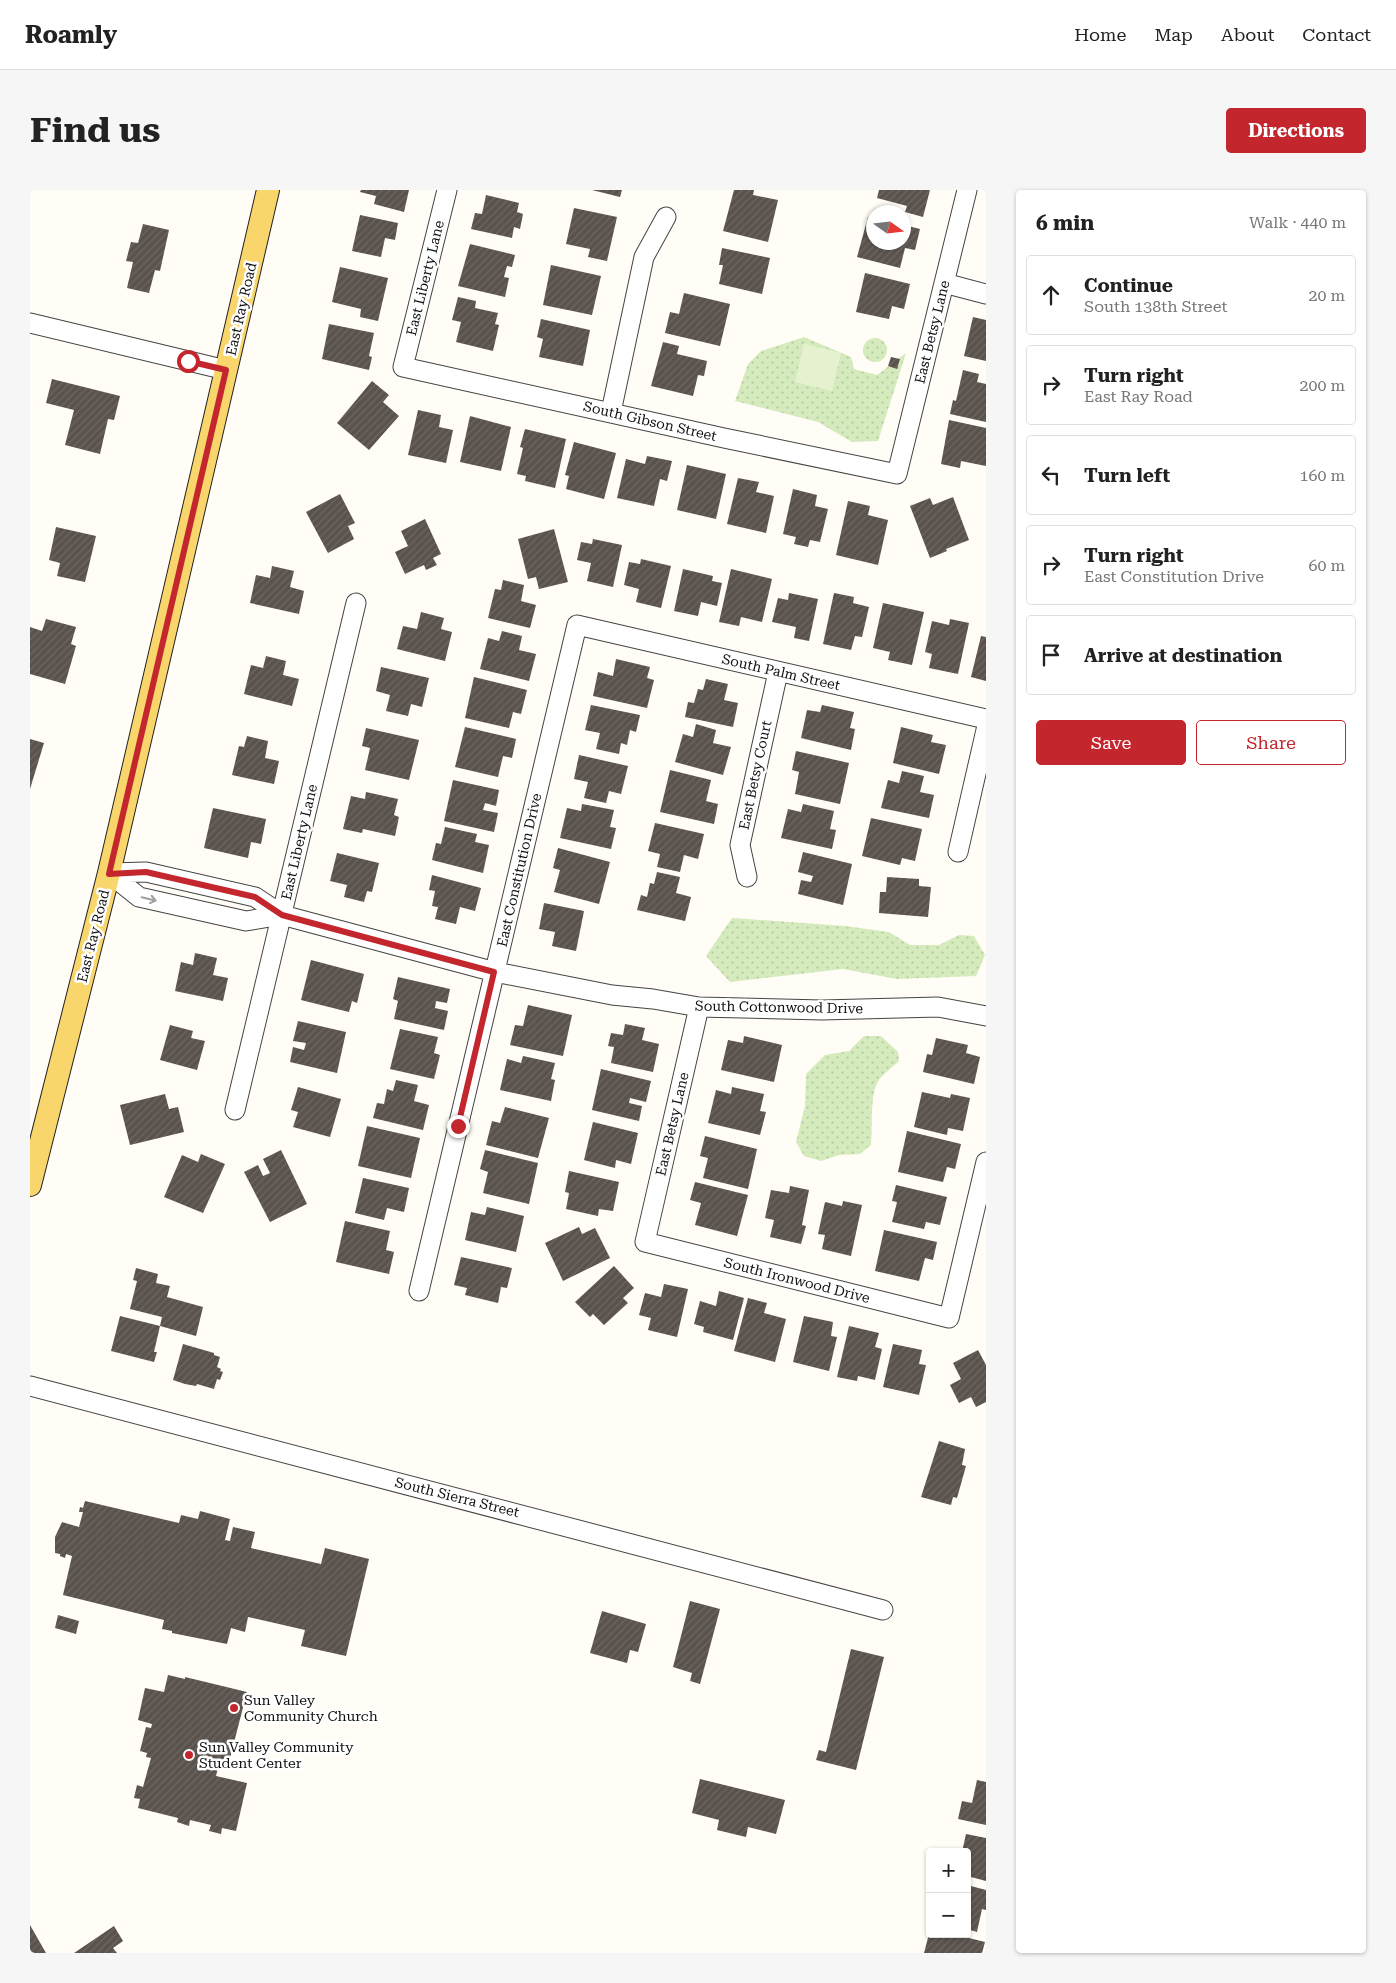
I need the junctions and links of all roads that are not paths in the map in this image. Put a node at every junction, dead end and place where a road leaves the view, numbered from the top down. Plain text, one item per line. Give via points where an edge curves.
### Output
1 (268, 190) edge
2 (447, 190) edge
3 (967, 190) edge
4 (666, 217) dead end
5 (944, 283) junction
6 (986, 294) edge
7 (30, 323) edge
8 (403, 366) joint
9 (226, 370) junction
10 (611, 412) junction
11 (897, 474) joint
12 (356, 603) dead end
13 (577, 624) joint
14 (778, 672) junction
15 (986, 719) edge
16 (986, 730) edge
17 (958, 852) dead end
18 (109, 874) junction
19 (748, 878) dead end
20 (282, 915) junction
21 (494, 972) junction
22 (699, 1007) junction
23 (986, 1016) edge
24 (235, 1110) dead end
25 (986, 1162) edge
26 (30, 1185) edge
27 (645, 1242) joint
28 (419, 1291) dead end
29 (30, 1386) edge
30 (883, 1610) dead end

1 - 9 main road, East Ray Road
2 - 8 street, East Liberty Lane
3 - 5 street, East Betsy Lane
4 - 10 street via 644,257
5 - 6 street
5 - 11 street, East Betsy Lane
7 - 9 street
8 - 10 street, South Gibson Street
9 - 18 main road, East Ray Road
10 - 11 street, South Gibson Street
12 - 20 street, East Liberty Lane
13 - 14 street, South Palm Street
13 - 21 street, East Constitution Drive
14 - 15 street, South Palm Street
14 - 19 street, East Betsy Court via 740,845
16 - 17 street
18 - 20 street, South Cottonwood Drive via 146,872 255,897
18 -> 20 street, South Cottonwood Drive via 139,897 246,921
18 - 26 main road, East Ray Road
20 - 21 street, South Cottonwood Drive
20 - 24 street, East Liberty Lane
21 - 22 street, South Cottonwood Drive via 612,996
21 - 28 street, East Constitution Drive
22 - 23 street, South Cottonwood Drive via 822,1010 938,1007
22 - 27 street, East Betsy Lane
25 - 27 street, South Ironwood Drive via 949,1318
29 - 30 street, South Sierra Street

